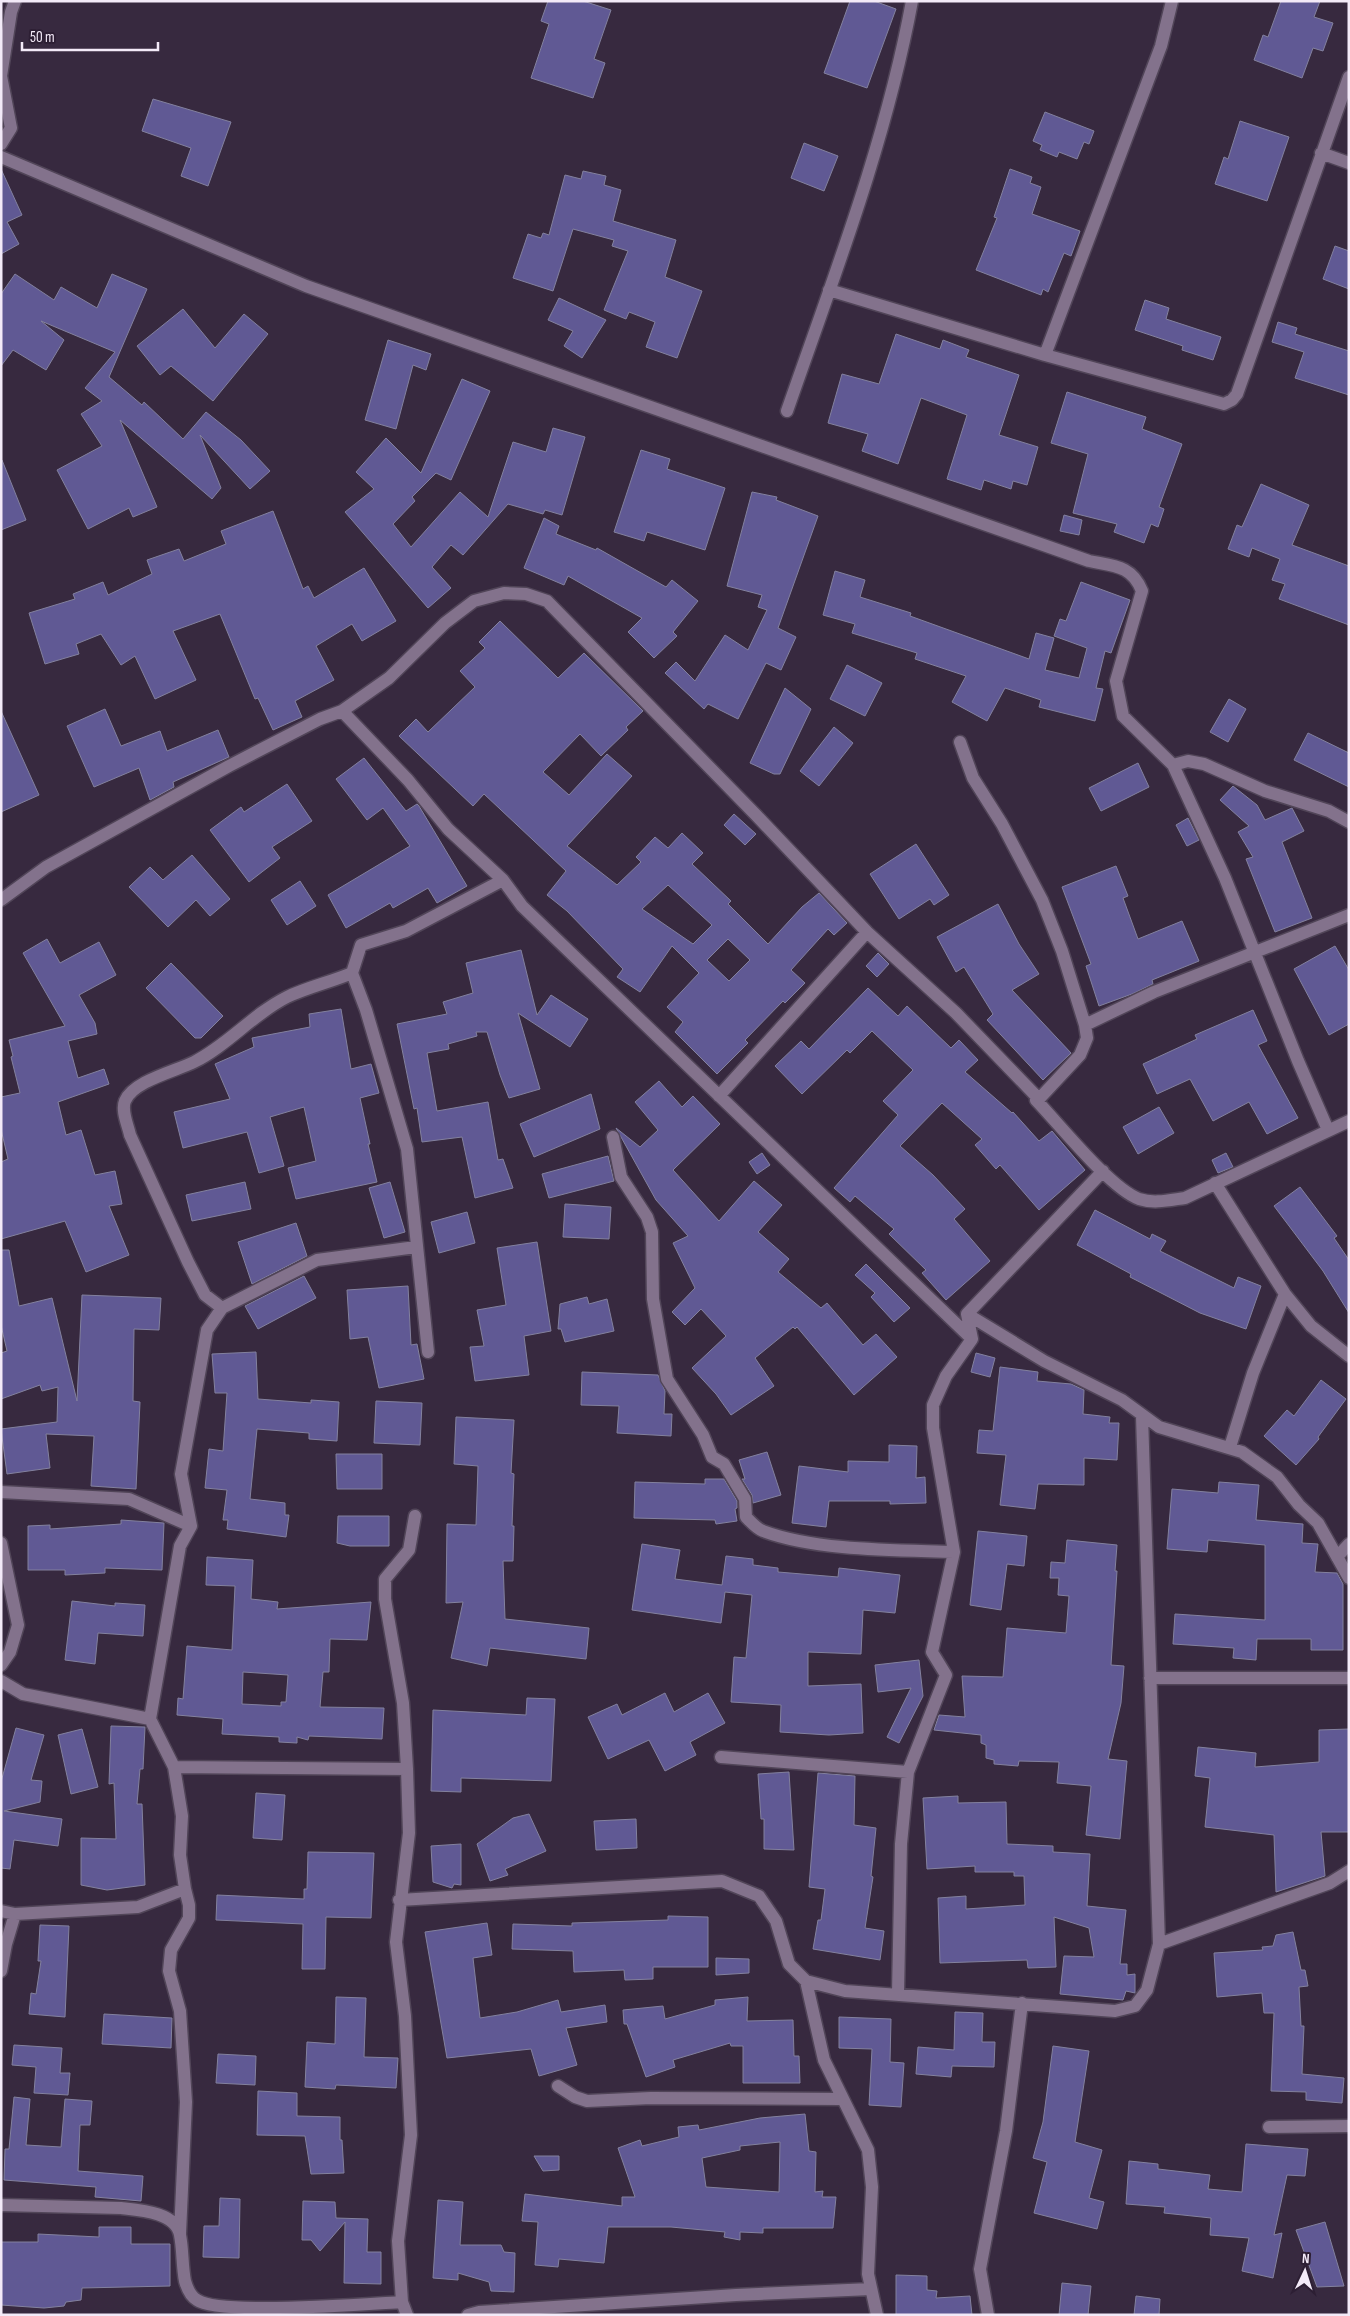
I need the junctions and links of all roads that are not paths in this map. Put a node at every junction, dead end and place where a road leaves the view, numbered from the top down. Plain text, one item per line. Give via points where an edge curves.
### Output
1 (912, 1) edge
2 (1172, 1) edge
3 (15, 2) edge
4 (1349, 77) edge
5 (1, 144) edge
6 (1321, 153) junction
7 (1, 157) edge
8 (1349, 163) edge
9 (829, 290) junction
10 (1045, 355) junction
11 (787, 410) dead end
12 (342, 711) junction
13 (960, 742) dead end
14 (1173, 765) junction
15 (1349, 822) edge
16 (503, 880) junction
17 (1, 900) edge
18 (1349, 915) edge
19 (867, 932) junction
20 (1256, 953) junction
21 (352, 973) junction
22 (1085, 1025) junction
23 (719, 1096) junction
24 (1039, 1099) junction
25 (1349, 1121) edge
26 (1328, 1130) junction
27 (612, 1137) dead end
28 (1103, 1171) junction
29 (1214, 1183) junction
30 (416, 1247) junction
31 (1285, 1294) junction
32 (222, 1308) junction
33 (968, 1314) junction
34 (972, 1339) junction
35 (428, 1352) dead end
36 (1347, 1353) edge
37 (1142, 1416) junction
38 (1230, 1448) junction
39 (1, 1492) edge
40 (415, 1516) dead end
41 (191, 1526) junction
42 (1, 1543) edge
43 (1349, 1544) edge
44 (954, 1552) junction
45 (1337, 1557) junction
46 (1349, 1578) edge
47 (1, 1665) edge
48 (1150, 1678) junction
49 (1349, 1678) edge
50 (1, 1681) edge
51 (150, 1719) junction
52 (721, 1757) dead end
53 (174, 1767) junction
54 (407, 1769) junction
55 (908, 1772) junction
56 (1349, 1870) edge
57 (185, 1889) junction
58 (399, 1900) junction
59 (1, 1911) edge
60 (15, 1914) junction
61 (1159, 1944) junction
62 (1, 1971) edge
63 (806, 1981) junction
64 (898, 1993) junction
65 (1022, 2003) junction
66 (558, 2086) dead end
67 (841, 2099) junction
68 (1349, 2126) edge
69 (1269, 2127) dead end
70 (1, 2205) edge
71 (180, 2233) junction
72 (871, 2289) junction
73 (648, 2302) junction
74 (405, 2309) edge
75 (468, 2315) edge
76 (648, 2315) edge
77 (877, 2315) edge
78 (988, 2315) edge

1 - 9 street via 902,56 874,160
2 - 10 street via 1161,46
3 - 5 street via 1,76 11,128
4 - 6 street
6 - 8 street
6 - 10 street via 1237,394 1232,400 1224,404
7 - 14 street via 306,286 1089,561 1118,567 1136,577 1142,591 1116,681 1123,716
9 - 10 street
9 - 11 street
12 - 16 street via 408,780 448,829
12 - 17 street via 229,766 46,867
12 - 19 street via 389,678 445,623 474,600 504,593 526,594 547,601
13 - 22 street via 973,778 1002,824 1042,900
14 - 15 street via 1188,761 1204,764 1265,790 1329,811
14 - 20 street
16 - 21 street via 406,931 361,945
16 - 23 street via 522,906
18 - 20 street
19 - 23 street
19 - 24 street via 956,1013
20 - 22 street via 1154,992
20 - 26 street
21 - 30 street via 407,1149
21 - 32 street via 288,996 209,1053 149,1080 125,1101 124,1112 130,1135 188,1262 205,1295
22 - 24 street via 1086,1038 1080,1055
23 - 34 street
24 - 28 street via 1036,1100
25 - 26 street
26 - 29 street
27 - 44 street via 621,1177 647,1217 652,1232 653,1299 667,1379 703,1435 712,1457 724,1464 745,1499 746,1517 761,1531 801,1541
28 - 29 street via 1116,1186 1139,1199 1161,1202 1185,1198
28 - 33 street
29 - 31 street
30 - 32 street via 317,1260
30 - 35 street
31 - 36 street via 1311,1326
31 - 38 street via 1253,1373
32 - 41 street via 207,1330 181,1474
33 - 34 street
33 - 37 street via 1044,1361 1122,1400
34 - 44 street via 946,1376 933,1405 933,1428
37 - 38 street via 1159,1427
37 - 48 street
38 - 45 street via 1242,1452 1277,1477 1318,1522
39 - 41 street via 129,1499
40 - 54 street via 409,1550 385,1579 385,1599 403,1703
41 - 51 street via 180,1546
42 - 47 street via 18,1625 10,1652
43 - 45 street
44 - 55 street via 932,1652 946,1675
45 - 46 street
48 - 49 street
48 - 61 street
50 - 51 street via 23,1694
51 - 53 street
52 - 55 street
53 - 54 street
53 - 57 street via 182,1816 180,1855
54 - 58 street via 409,1833
55 - 64 street via 901,1844
56 - 61 street via 1321,1886
57 - 60 street via 138,1907
57 - 71 street via 189,1918 171,1950 169,1971 180,2011 186,2102
58 - 63 street via 722,1880 760,1896 776,1921 789,1964
58 - 74 street via 396,1942 405,2016 412,2135 398,2241
59 - 60 street
60 - 62 street
61 - 65 street via 1147,1990 1135,2006 1115,2012
63 - 64 street via 845,1991
63 - 67 street via 824,2060
64 - 65 street
65 - 78 street via 1006,2131 980,2269
66 - 67 street via 587,2101
67 - 72 street via 868,2150 872,2187 867,2256
68 - 69 street
70 - 71 street via 141,2211 169,2220
71 - 74 street via 186,2285 196,2300 210,2305
72 - 73 street
72 - 77 street
73 - 75 street
73 - 76 street

